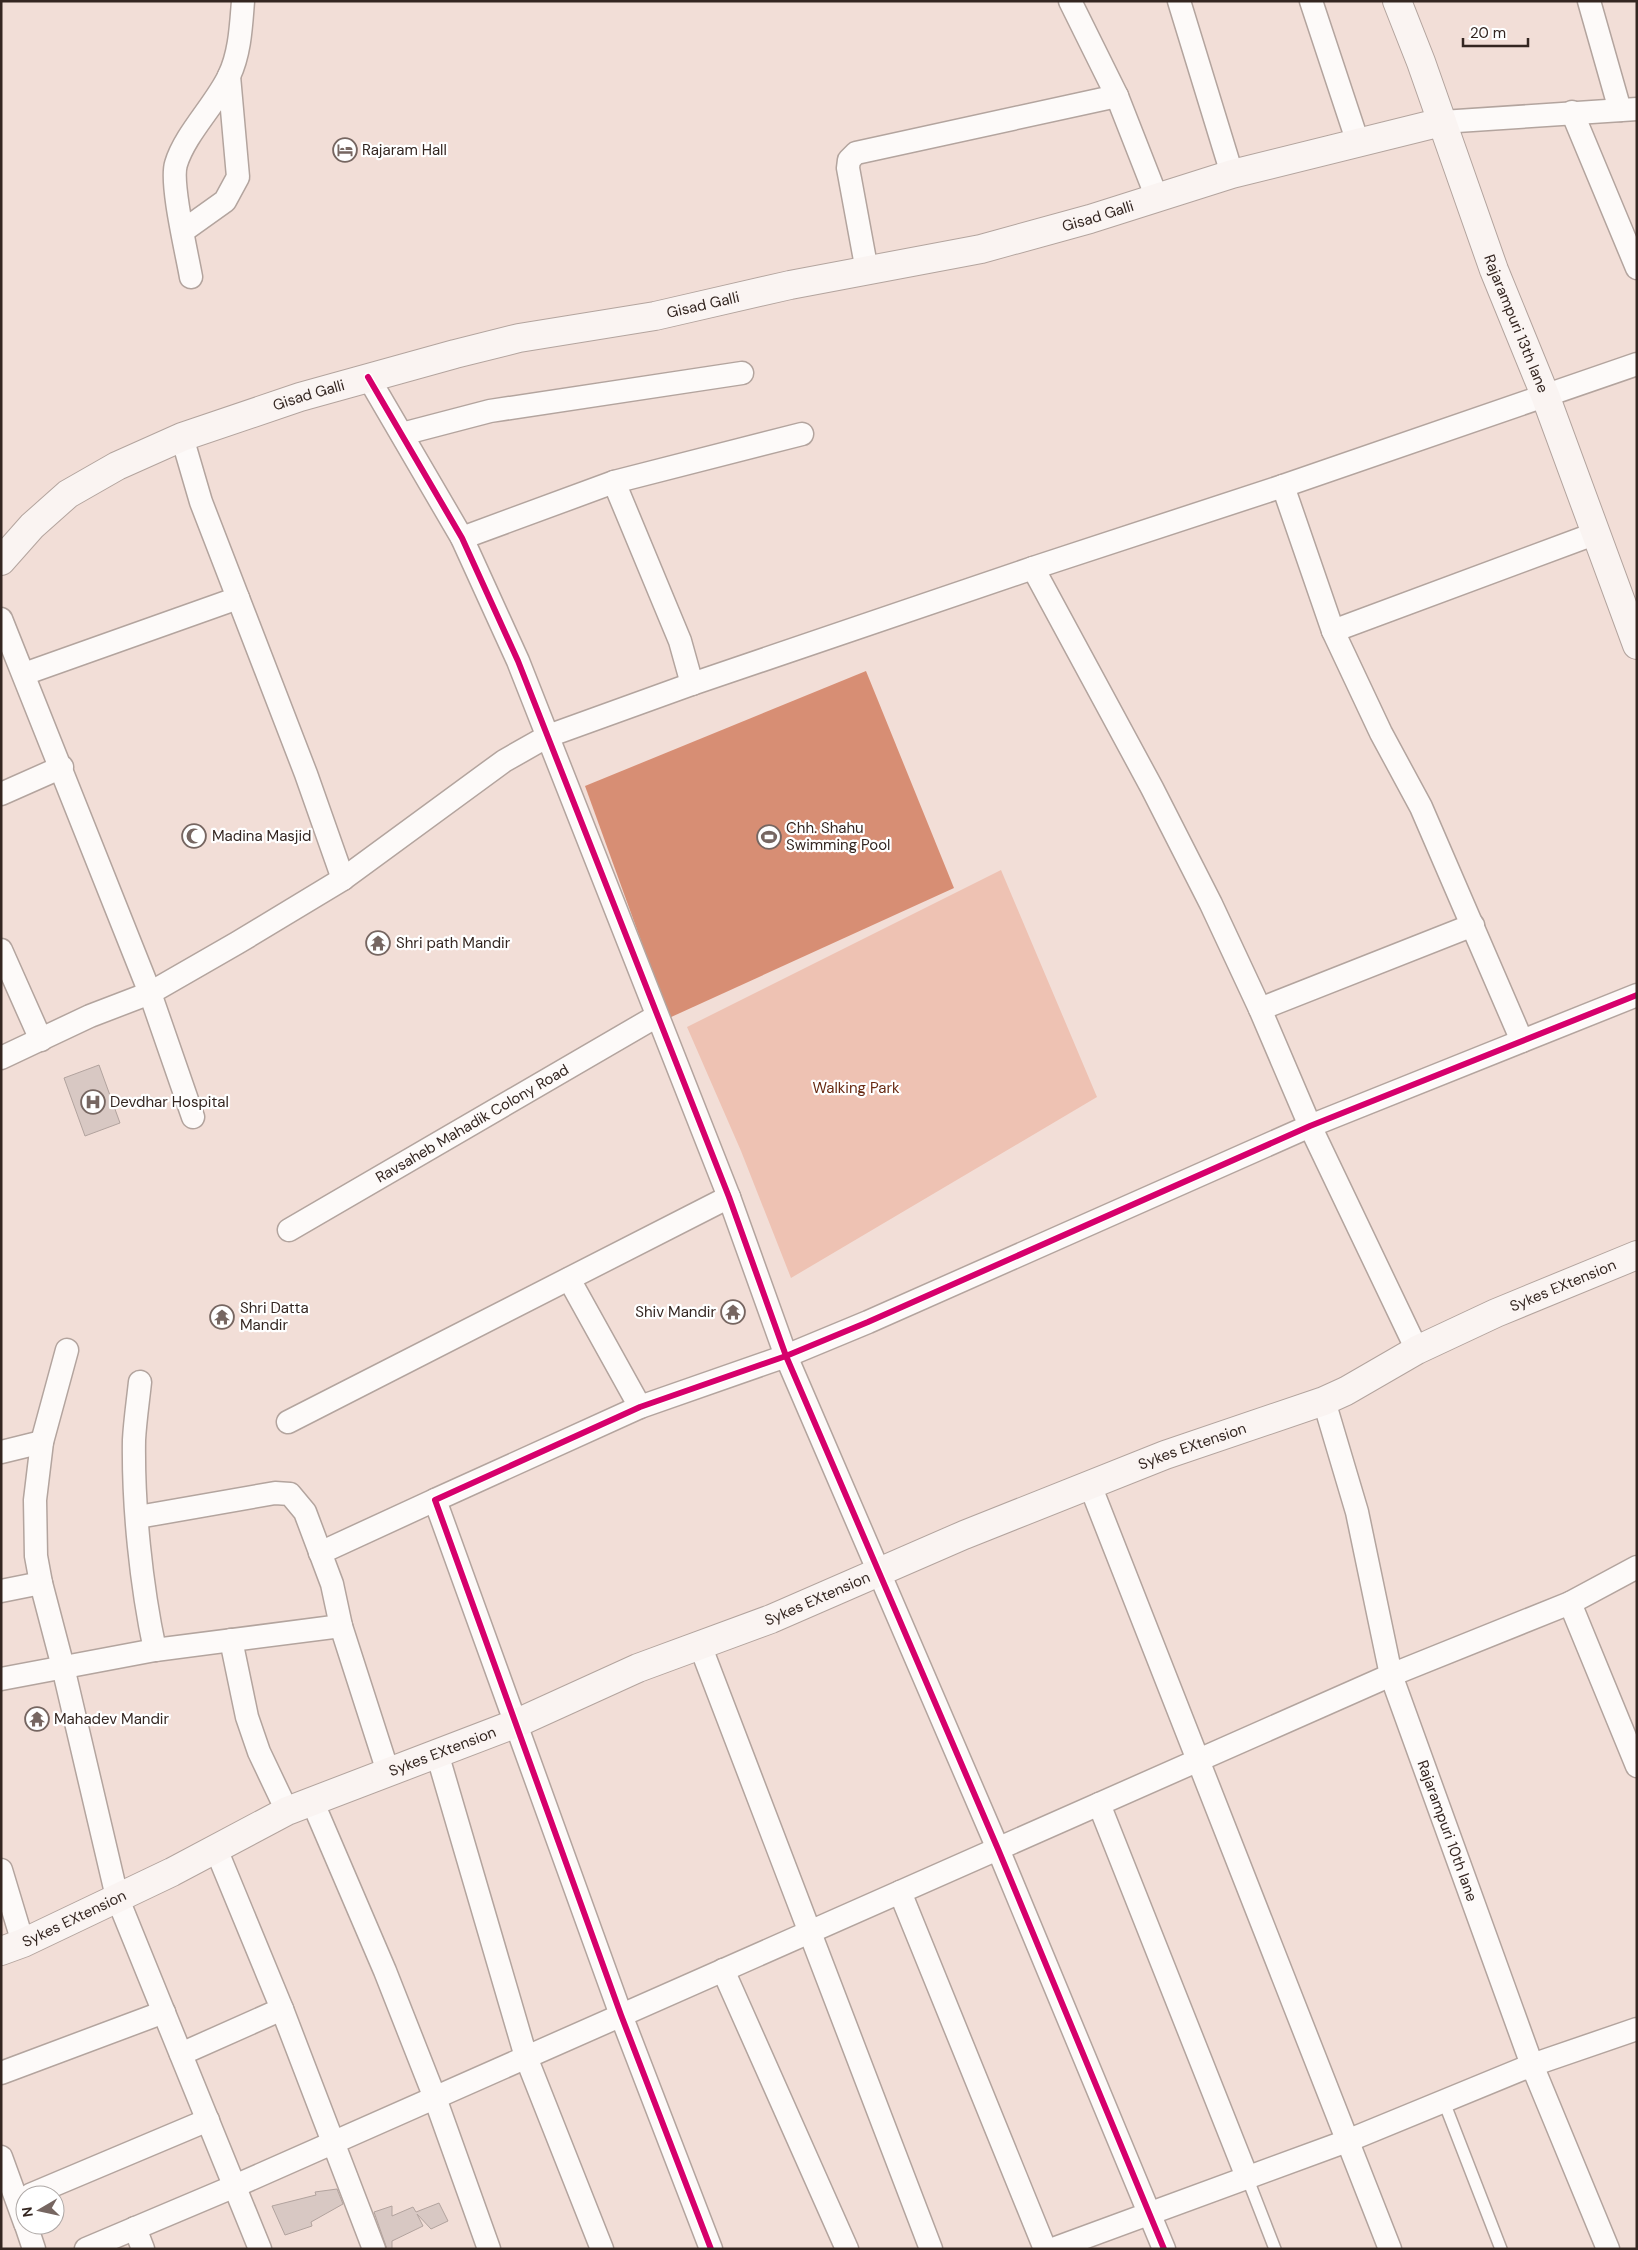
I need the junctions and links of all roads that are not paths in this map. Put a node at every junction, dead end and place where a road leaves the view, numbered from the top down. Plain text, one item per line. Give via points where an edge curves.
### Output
1 (243, 1) edge
2 (1179, 1) edge
3 (1311, 1) edge
4 (1397, 1) edge
5 (1589, 1) edge
6 (1073, 2) edge
7 (229, 76) junction
8 (1117, 96) junction
9 (1628, 109) edge
10 (1572, 112) junction
11 (1442, 122) junction
12 (1358, 143) junction
13 (1232, 174) junction
14 (1157, 198) junction
15 (184, 231) junction
16 (1637, 268) edge
17 (868, 271) junction
18 (191, 277) dead end
19 (1637, 364) edge
20 (742, 373) dead end
21 (368, 377) junction
22 (1545, 396) junction
23 (402, 434) junction
24 (802, 434) dead end
25 (182, 437) junction
26 (614, 482) junction
27 (1283, 486) junction
28 (1594, 534) junction
29 (462, 538) junction
30 (1, 561) edge
31 (1033, 568) junction
32 (238, 598) junction
33 (1631, 613) edge
34 (1, 619) edge
35 (1333, 631) junction
36 (1637, 645) edge
37 (24, 674) junction
38 (692, 684) junction
39 (548, 736) junction
40 (62, 768) junction
41 (1, 794) edge
42 (343, 879) junction
43 (1473, 925) junction
44 (1, 950) edge
45 (150, 993) junction
46 (1637, 995) edge
47 (1260, 1009) junction
48 (657, 1016) junction
49 (40, 1040) junction
50 (1522, 1041) junction
51 (1, 1058) edge
52 (193, 1117) dead end
53 (1310, 1126) junction
54 (730, 1197) junction
55 (289, 1230) dead end
56 (1637, 1256) edge
57 (569, 1279) junction
58 (66, 1350) dead end
59 (1417, 1350) junction
60 (786, 1356) junction
61 (140, 1382) dead end
62 (1324, 1401) junction
63 (640, 1407) junction
64 (288, 1422) dead end
65 (42, 1442) junction
66 (1, 1452) edge
67 (1090, 1485) junction
68 (434, 1500) junction
69 (138, 1517) junction
70 (320, 1553) junction
71 (1637, 1568) edge
72 (880, 1572) junction
73 (41, 1583) junction
74 (1, 1591) edge
75 (1570, 1602) junction
76 (341, 1626) junction
77 (231, 1640) junction
78 (700, 1645) junction
79 (155, 1650) junction
80 (63, 1667) junction
81 (1391, 1676) junction
82 (1, 1679) edge
83 (517, 1724) junction
84 (437, 1753) junction
85 (1197, 1761) junction
86 (1637, 1766) edge
87 (388, 1772) junction
88 (312, 1803) junction
89 (1100, 1804) junction
90 (287, 1811) junction
91 (216, 1849) junction
92 (998, 1849) junction
93 (1, 1870) edge
94 (900, 1892) junction
95 (117, 1897) junction
96 (810, 1932) junction
97 (12, 1947) edge
98 (723, 1970) junction
99 (282, 2009) junction
100 (164, 2012) junction
101 (622, 2015) junction
102 (1636, 2031) edge
103 (181, 2054) junction
104 (526, 2057) junction
105 (1532, 2065) junction
106 (1, 2074) edge
107 (435, 2098) junction
108 (1444, 2102) junction
109 (208, 2120) junction
110 (1347, 2141) junction
111 (334, 2143) junction
112 (1, 2156) edge
113 (1247, 2176) junction
114 (54, 2185) edge
115 (235, 2186) junction
116 (15, 2192) edge
117 (1150, 2214) junction
118 (135, 2228) junction
119 (29, 2235) edge
120 (34, 2249) edge
121 (86, 2249) edge
122 (143, 2249) edge
123 (260, 2249) edge
124 (374, 2249) edge
125 (489, 2249) edge
126 (602, 2249) edge
127 (711, 2249) edge
128 (846, 2249) edge
129 (931, 2249) edge
130 (1045, 2249) edge
131 (1054, 2249) edge
132 (1164, 2249) edge
133 (1275, 2249) edge
134 (1390, 2249) edge
135 (1502, 2249) edge
136 (1608, 2249) edge

1 - 7 street via 239,42
2 - 13 street
3 - 12 street
4 - 11 street, Rajarampuri 13th lane
5 - 9 street
6 - 8 street
7 - 15 street via 185,145 176,165 175,184
7 - 15 street via 238,177 225,201
8 - 14 street
8 - 17 street via 856,153 849,160 848,168
9 - 10 street
10 - 11 street
10 - 16 street
11 - 12 street, Gisad Galli
11 - 22 street, Rajarampuri 13th lane via 1494,270
12 - 13 street, Gisad Galli
13 - 14 street, Gisad Galli
14 - 17 street, Gisad Galli via 981,249
15 - 18 street
17 - 21 street, Gisad Galli via 655,316 519,338
19 - 22 street
20 - 23 street via 490,410
21 - 23 street
21 - 25 street, Gisad Galli
22 - 27 street
22 - 28 street, Rajarampuri 13th lane
23 - 29 street
24 - 26 street
25 - 30 street, Gisad Galli via 117,466 68,494 32,526
25 - 32 street via 201,502
26 - 29 street
26 - 38 street via 680,641
27 - 31 street
27 - 35 street
28 - 33 street, Rajarampuri 13th lane
28 - 35 street
29 - 39 street
31 - 38 street
31 - 47 street via 1211,904
32 - 37 street
32 - 42 street
33 - 36 street, Rajarampuri 13th lane
34 - 37 street
35 - 43 street via 1380,733 1421,807
37 - 40 street
38 - 39 street
39 - 42 street via 504,761
39 - 48 street
40 - 41 street
40 - 45 street
42 - 45 street
43 - 47 street
43 - 50 street
44 - 49 street
45 - 49 street
45 - 52 street
46 - 50 street
47 - 53 street
48 - 54 street
48 - 55 street, Ravsaheb Mahadik Colony Road
49 - 51 street
50 - 53 street
53 - 59 street
53 - 60 street
54 - 57 street
54 - 60 street
56 - 59 street, Sykes EXtension via 1496,1313
57 - 63 street
57 - 64 street
58 - 65 street
59 - 62 street, Sykes EXtension via 1346,1392
60 - 63 street
60 - 72 street
61 - 69 street via 134,1438
62 - 67 street, Sykes EXtension via 1174,1452
62 - 81 street, Rajarampuri 10th lane via 1357,1512
63 - 68 street
65 - 66 street
65 - 73 street via 36,1500 36,1556
67 - 72 street, Sykes EXtension
67 - 85 street
68 - 70 street
68 - 83 street
69 - 70 street via 275,1492 290,1494 305,1512
69 - 79 street via 147,1612
70 - 76 street via 332,1584
71 - 75 street
72 - 78 street, Sykes EXtension via 771,1619
72 - 92 street
73 - 74 street
73 - 80 street
75 - 81 street
75 - 86 street
76 - 77 street
76 - 87 street
77 - 79 street
77 - 90 street via 247,1717 259,1752
78 - 83 street, Sykes EXtension via 638,1668
78 - 96 street
79 - 80 street
80 - 82 street
80 - 95 street
81 - 85 street
81 - 105 street, Rajarampuri 10th lane
83 - 84 street, Sykes EXtension
83 - 101 street
84 - 87 street, Sykes EXtension
84 - 104 street
85 - 89 street
85 - 110 street
87 - 88 street, Sykes EXtension
88 - 90 street, Sykes EXtension
88 - 107 street via 385,1971
89 - 92 street
89 - 113 street
90 - 91 street, Sykes EXtension
91 - 95 street, Sykes EXtension
91 - 99 street
92 - 94 street
92 - 117 street
93 - 97 street
94 - 96 street
94 - 130 street
95 - 97 street, Sykes EXtension
95 - 100 street
96 - 98 street
96 - 129 street
98 - 101 street
98 - 128 street
99 - 103 street
99 - 111 street
100 - 103 street
100 - 106 street
101 - 104 street
101 - 127 street
102 - 105 street
103 - 109 street
104 - 107 street
104 - 126 street
105 - 108 street
105 - 136 street, Rajarampuri 10th lane
107 - 111 street
107 - 125 street
108 - 110 street
108 - 135 lane
109 - 114 street
109 - 115 street
110 - 113 street
110 - 134 street
111 - 115 street
111 - 124 street
112 - 116 street
113 - 117 street
113 - 133 lane
115 - 118 street
115 - 123 street
117 - 131 street
117 - 132 street
118 - 121 street
118 - 122 street
119 - 120 street

